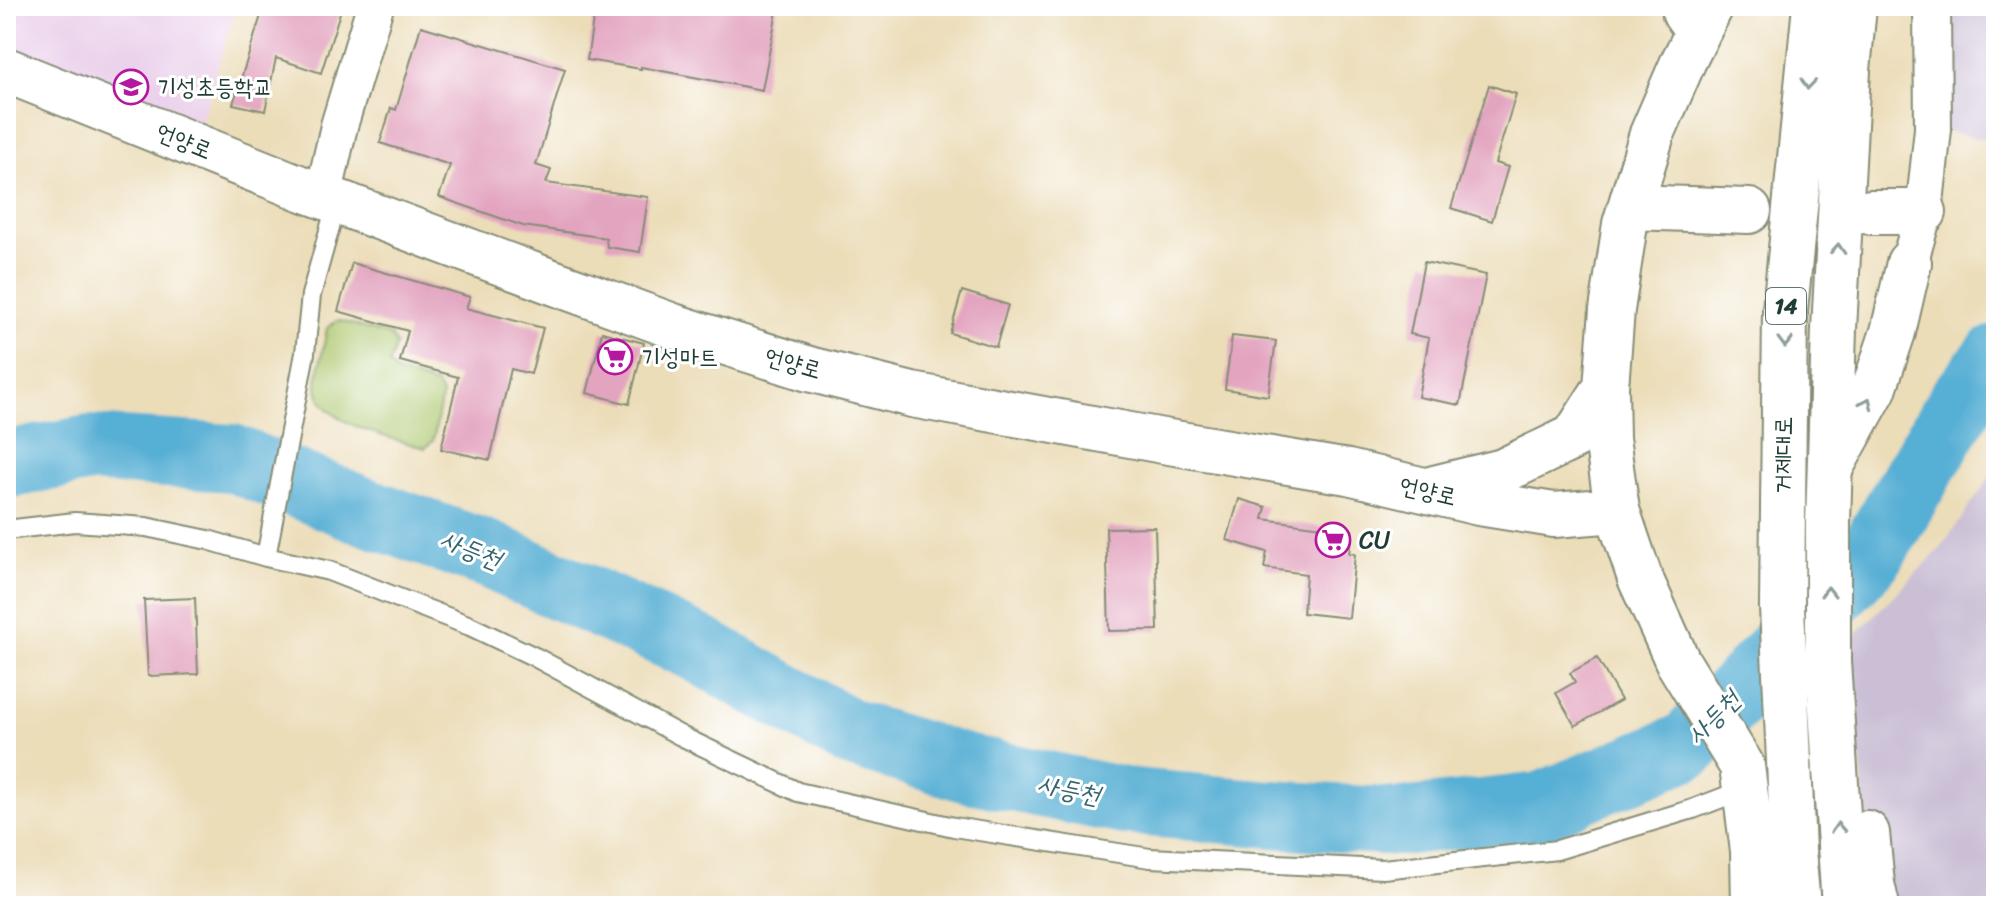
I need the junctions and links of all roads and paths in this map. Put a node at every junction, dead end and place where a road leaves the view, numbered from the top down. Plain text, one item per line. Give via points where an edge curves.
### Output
1 (375, 6) edge
2 (1815, 6) edge
3 (1854, 6) edge
4 (1932, 6) edge
5 (1697, 16) edge
6 (6, 70) edge
7 (330, 199) junction
8 (1630, 207) junction
9 (1749, 211) dead end
10 (1870, 212) dead end
11 (1924, 212) junction
12 (1909, 263) joint
13 (1606, 387) junction
14 (1829, 471) junction
15 (1425, 490) junction
16 (1617, 510) junction
17 (1554, 515) junction
18 (6, 530) edge
19 (266, 557) junction
20 (1640, 578) junction
21 (1828, 662) junction
22 (1743, 778) junction
23 (1754, 906) edge
24 (1798, 906) edge
25 (1844, 906) edge
26 (1877, 906) edge

1 - 7 street via 339,126
2 -> 24 main road, 거제대로 / 14 via 1785,310 1782,607
14 -> 3 main road, 거제대로 / 14
4 - 11 street via 1933,129
5 - 8 main road
6 - 7 main road, 언양로
7 - 15 main road, 언양로 via 661,322 809,369 912,395
7 - 19 lane
8 - 9 main road
8 - 13 main road via 1612,310
10 - 11 main road
11 - 12 street
14 -> 12 main road via 1874,389
13 - 15 main road via 1574,437 1503,471
13 - 16 main road
21 -> 14 main road, 거제대로 / 14
15 - 17 main road, 언양로
16 - 17 main road, 언양로
16 - 20 main road
17 - 20 main road
18 - 19 lane via 75,522 146,527
19 - 22 lane via 329,571 470,626 798,792 954,827 1150,858 1383,869 1557,850 1693,809
20 - 22 main road via 1678,662
25 -> 21 main road, 거제대로 / 14
21 - 26 main road via 1854,692
22 - 23 main road

